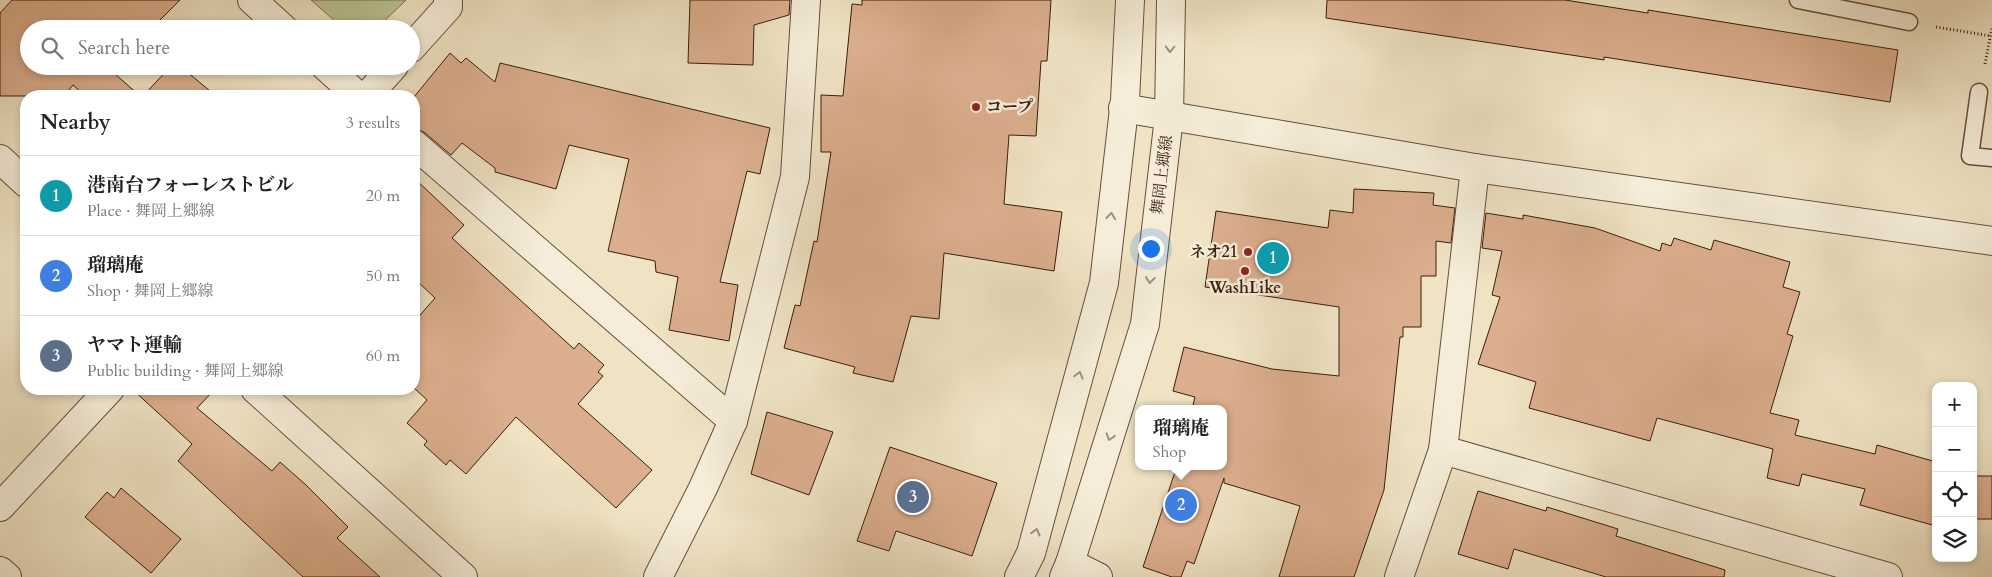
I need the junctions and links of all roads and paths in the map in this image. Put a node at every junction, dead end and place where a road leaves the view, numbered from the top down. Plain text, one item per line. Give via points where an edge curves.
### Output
1 (252, 0) edge
2 (448, 0) edge
3 (806, 0) edge
4 (1130, 0) edge
5 (1171, 0) edge
6 (1798, 0) edge
7 (274, 20) edge
8 (1909, 22) joint
9 (1992, 28) edge
10 (1991, 36) junction
11 (420, 38) edge
12 (335, 75) edge
13 (386, 75) edge
14 (351, 90) edge
15 (372, 90) edge
16 (1979, 92) joint
17 (1124, 108) junction
18 (1169, 117) junction
19 (420, 149) edge
20 (1992, 158) edge
21 (0, 159) edge
22 (1475, 168) junction
23 (20, 177) edge
24 (1992, 241) edge
25 (104, 395) edge
26 (262, 395) edge
27 (733, 422) junction
28 (1443, 450) junction
29 (0, 506) edge
30 (1067, 570) edge
31 (0, 571) edge
32 (7, 577) edge
33 (463, 577) edge
34 (658, 577) edge
35 (1019, 577) edge
36 (1098, 577) edge
37 (1398, 577) edge
38 (1888, 577) edge

1 - 7 street
2 - 11 street via 448,7
3 - 27 street via 796,177
4 - 17 street
5 -> 18 street, 舞岡上郷線
6 - 8 lane
8 - 10 path
9 - 10 path
10 - 16 path
12 - 14 street
13 - 15 street
16 - 20 lane via 1970,156
17 - 18 street
35 -> 17 street via 1030,553 1104,283
18 - 22 street
18 -> 30 street, 舞岡上郷線 via 1145,324
19 - 27 street
21 - 23 street
22 - 24 street
22 - 28 street
25 - 29 street
26 - 33 street
27 - 34 street
28 - 37 street
28 - 38 street
30 - 36 street
31 - 32 street

